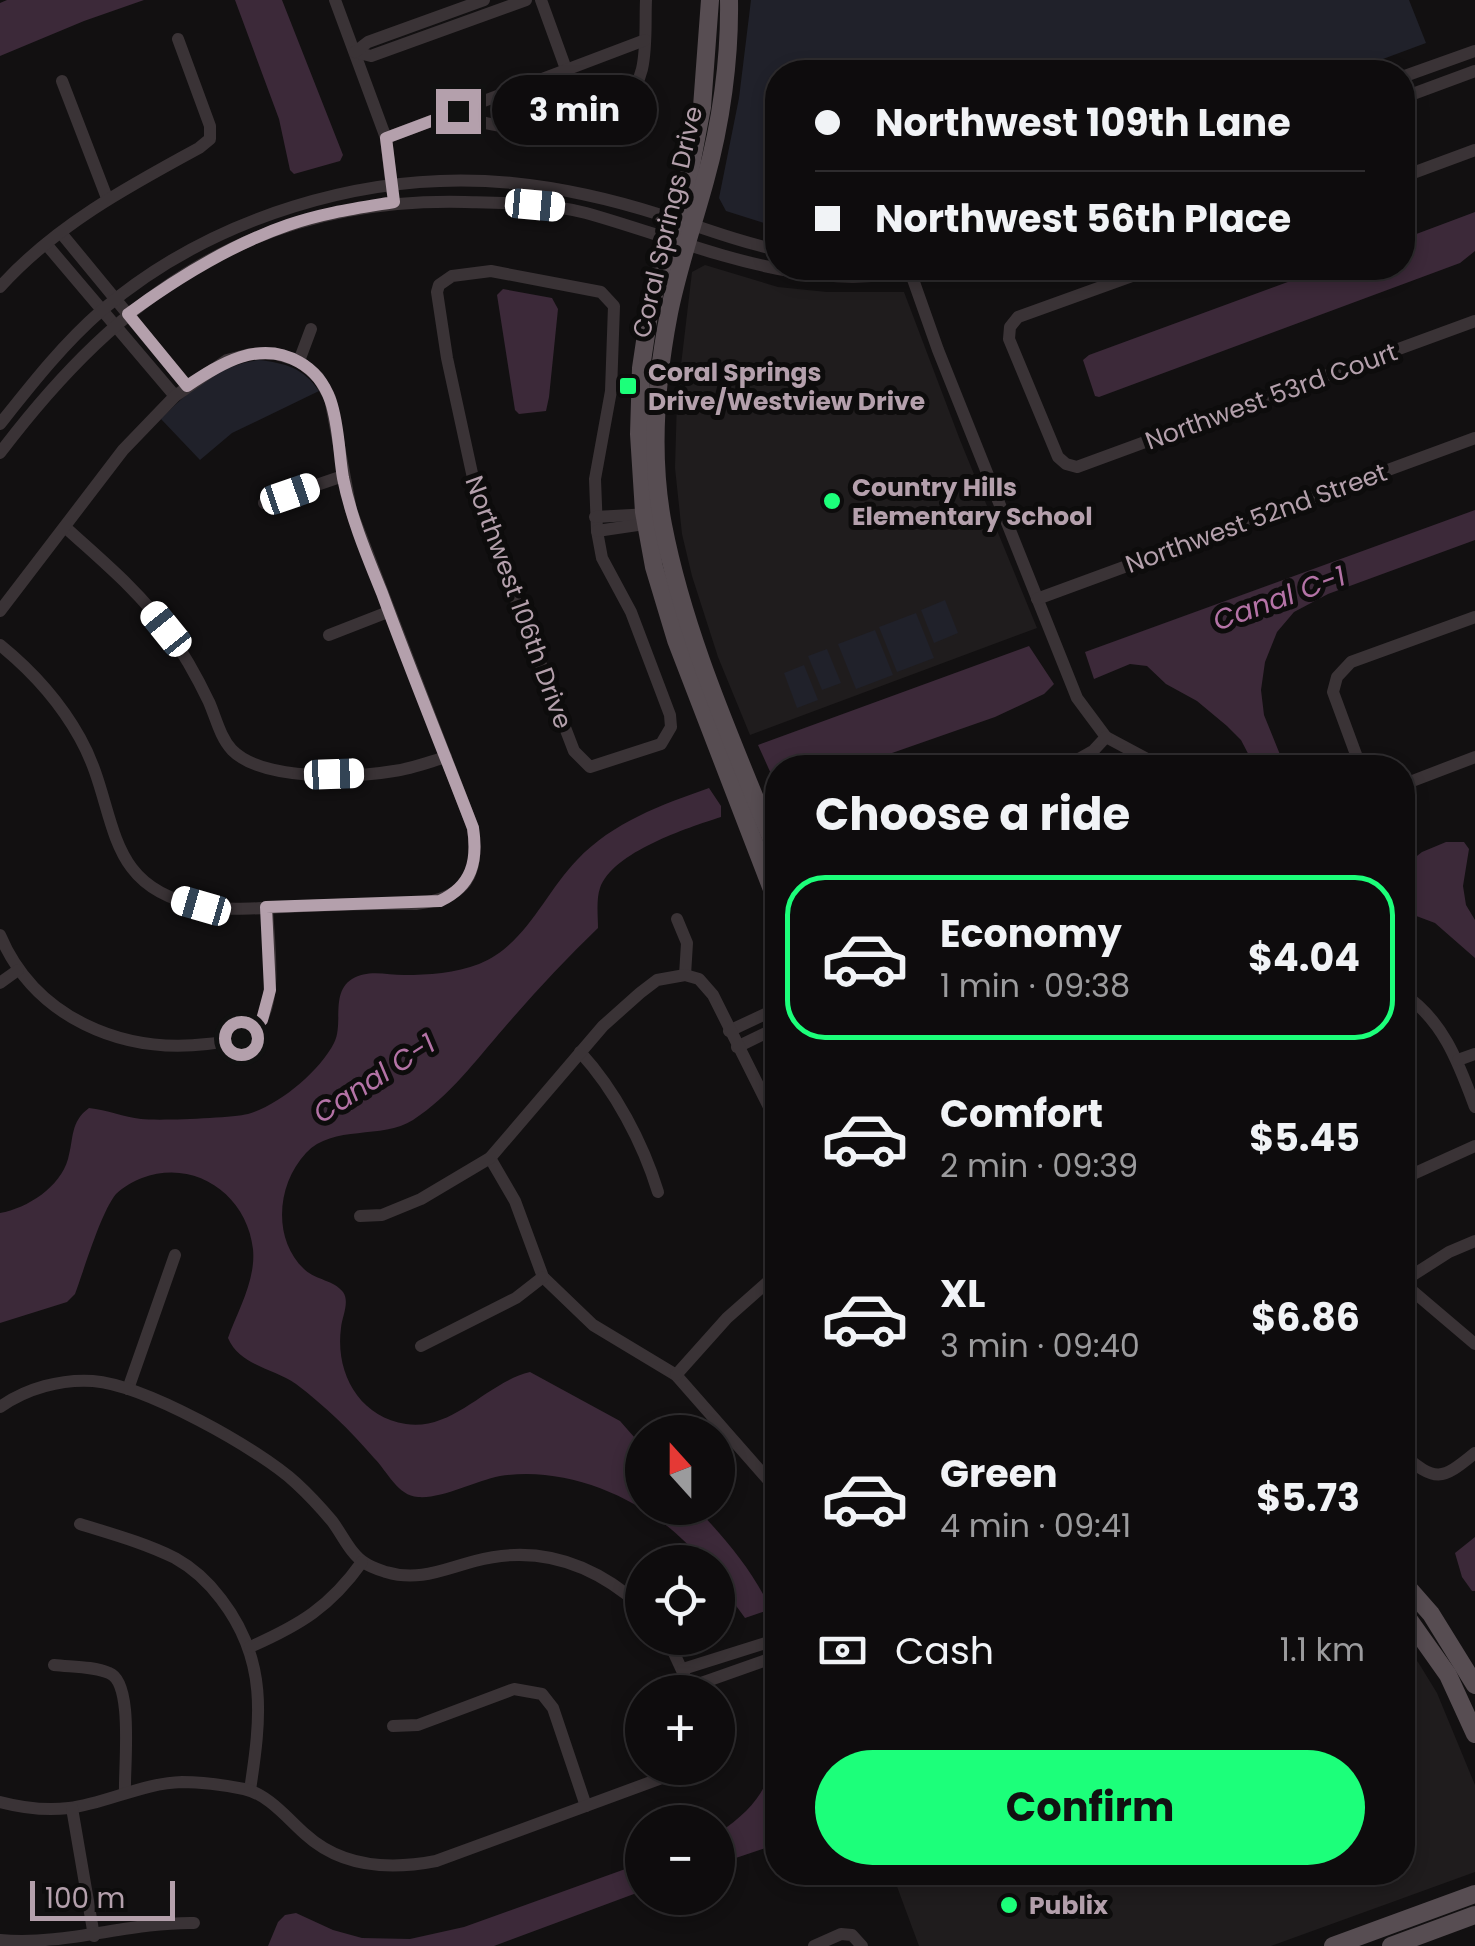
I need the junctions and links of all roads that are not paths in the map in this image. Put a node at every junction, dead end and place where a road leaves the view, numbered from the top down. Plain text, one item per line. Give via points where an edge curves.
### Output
1 (335, 0) edge
2 (484, 0) edge
3 (526, 0) edge
4 (541, 0) edge
5 (646, 0) edge
6 (710, 0) edge
7 (729, 0) edge
8 (178, 39) dead end
9 (645, 40) junction
10 (1475, 51) edge
11 (355, 52) junction
12 (566, 69) junction
13 (1475, 71) edge
14 (1415, 73) edge
15 (62, 81) dead end
16 (1415, 93) edge
17 (458, 111) junction
18 (386, 138) junction
19 (1475, 150) edge
20 (1415, 171) edge
21 (392, 185) junction
22 (107, 198) junction
23 (394, 202) junction
24 (683, 222) junction
25 (61, 233) junction
26 (677, 243) junction
27 (46, 244) junction
28 (765, 246) edge
29 (765, 265) edge
30 (913, 280) edge
31 (1121, 280) edge
32 (0, 287) edge
33 (115, 300) junction
34 (101, 311) junction
35 (128, 314) junction
36 (1475, 321) edge
37 (113, 325) junction
38 (312, 328) dead end
39 (299, 361) junction
40 (187, 386) junction
41 (174, 396) junction
42 (0, 424) edge
43 (1475, 438) edge
44 (0, 453) edge
45 (343, 476) junction
46 (264, 504) dead end
47 (650, 518) junction
48 (596, 524) junction
49 (65, 527) junction
50 (1037, 599) junction
51 (0, 611) edge
52 (388, 612) junction
53 (1475, 617) edge
54 (328, 635) dead end
55 (0, 645) edge
56 (1106, 736) junction
57 (1087, 755) edge
58 (1140, 755) edge
59 (1356, 755) edge
60 (446, 757) junction
61 (1475, 758) edge
62 (1415, 780) edge
63 (765, 822) edge
64 (765, 871) edge
65 (266, 907) junction
66 (677, 919) dead end
67 (0, 935) edge
68 (18, 970) junction
69 (685, 975) junction
70 (0, 983) edge
71 (1415, 1001) edge
72 (765, 1014) edge
73 (729, 1031) junction
74 (765, 1034) edge
75 (737, 1048) junction
76 (580, 1052) junction
77 (1475, 1054) edge
78 (1458, 1060) junction
79 (765, 1100) edge
80 (1475, 1107) edge
81 (1475, 1146) edge
82 (490, 1158) junction
83 (1415, 1172) edge
84 (658, 1192) dead end
85 (360, 1216) dead end
86 (1475, 1241) edge
87 (175, 1255) dead end
88 (1415, 1274) edge
89 (543, 1277) junction
90 (765, 1285) edge
91 (1415, 1293) edge
92 (1475, 1344) edge
93 (420, 1346) dead end
94 (676, 1374) junction
95 (128, 1389) junction
96 (0, 1407) edge
97 (1475, 1454) edge
98 (1415, 1465) edge
99 (765, 1476) edge
100 (80, 1524) dead end
101 (362, 1562) junction
102 (625, 1591) edge
103 (1415, 1597) edge
104 (1415, 1628) edge
105 (1445, 1635) junction
106 (765, 1644) edge
107 (1428, 1645) junction
108 (250, 1647) junction
109 (676, 1655) edge
110 (765, 1661) edge
111 (54, 1665) dead end
112 (683, 1669) junction
113 (685, 1675) edge
114 (729, 1675) edge
115 (1475, 1685) edge
116 (393, 1726) dead end
117 (1475, 1734) edge
118 (643, 1785) edge
119 (250, 1790) junction
120 (125, 1792) junction
121 (0, 1802) edge
122 (586, 1806) junction
123 (72, 1808) junction
124 (1475, 1894) edge
125 (1475, 1916) edge
126 (194, 1922) dead end
127 (94, 1936) junction
128 (0, 1940) edge
129 (857, 1941) edge
130 (814, 1946) edge
131 (1333, 1946) edge
132 (1391, 1946) edge

1 - 11 street
2 - 11 street
3 - 11 street via 370,56
4 - 12 street
5 - 9 street
6 - 24 main road, Coral Springs Drive
7 - 24 main road, Coral Springs Drive via 720,110 706,180
8 - 22 street via 210,139
9 - 12 street
9 - 17 street via 634,89 617,109 581,128 557,132 477,123
10 - 14 street
11 - 18 street
12 - 17 street
13 - 16 street
15 - 22 street
17 - 18 street
18 - 21 street
19 - 20 street
21 - 23 street
21 - 24 street via 512,183
21 - 33 street via 282,210 208,240
22 - 25 street
23 - 26 street via 560,208
23 - 35 street via 256,238
24 - 26 main road, Coral Springs Drive
24 - 28 street
25 - 27 street
25 - 33 street
26 - 29 street
26 - 47 main road, Coral Springs Drive
27 - 32 street
27 - 34 street
30 - 50 street
31 - 36 street, Northwest 53rd Court via 1018,317 1010,327 1009,339 1058,457 1076,467
33 - 34 street
33 - 35 street
34 - 37 street
34 - 42 street
35 - 37 street
35 - 40 street
37 - 41 street
37 - 44 street
38 - 39 street
39 - 40 street via 250,354 227,360
39 - 45 street via 330,398
40 - 41 street
41 - 49 street
43 - 50 street, Northwest 52nd Street
45 - 46 street
45 - 52 street
47 - 48 street
47 - 63 main road, Coral Springs Drive
47 - 64 main road, Coral Springs Drive via 676,640
48 - 48 street, Northwest 106th Drive via 595,479 610,391 611,300 601,292 505,272 443,280 437,292 441,325 478,501 574,751 590,767 661,744 670,727 630,612 602,558
49 - 51 street
49 - 60 street via 136,591 166,629 221,734 251,764 304,774 394,772
50 - 56 street via 1077,698
52 - 54 street
52 - 60 street
53 - 59 street via 1351,662 1337,677 1333,692
55 - 65 street via 54,700 80,738 115,840 148,886 201,906
56 - 57 street
56 - 58 street
60 - 65 street via 476,850 467,882 456,894 440,901
61 - 62 street
65 - 68 street via 270,990 262,1020 241,1038 175,1048 103,1034 68,1016
66 - 69 street via 688,943
67 - 68 street
68 - 70 street
69 - 73 street via 713,995
69 - 76 street via 656,980
71 - 78 street
72 - 73 street
73 - 75 street
74 - 75 street
75 - 79 street
76 - 82 street
76 - 84 street via 602,1076
77 - 78 street
78 - 80 street
81 - 83 street
82 - 85 street via 421,1199
82 - 89 street via 515,1201
86 - 88 street
87 - 95 street
89 - 93 street via 516,1298
89 - 94 street via 594,1325
90 - 94 street
91 - 92 street
94 - 99 street
95 - 96 street via 64,1381
95 - 101 street via 262,1454 298,1484
97 - 98 street via 1450,1474 1436,1476
100 - 108 street via 179,1560 209,1584
101 - 102 street via 414,1576 512,1554 549,1556 588,1568
101 - 108 street via 341,1593 298,1626
103 - 105 main road
104 - 107 main road
105 - 107 main road
105 - 115 main road
106 - 112 street
107 - 117 main road
108 - 119 street via 258,1698
109 - 112 street
110 - 114 street
111 - 120 street via 111,1673 122,1684
112 - 113 street
116 - 122 street via 418,1725 514,1689 542,1694 553,1708
118 - 122 street
119 - 120 street via 180,1782
119 - 122 street via 331,1854 401,1868
120 - 123 street
121 - 123 street
123 - 127 street
124 - 131 main road
125 - 132 main road
126 - 127 street
127 - 128 street via 26,1944
129 - 130 street via 841,1934

